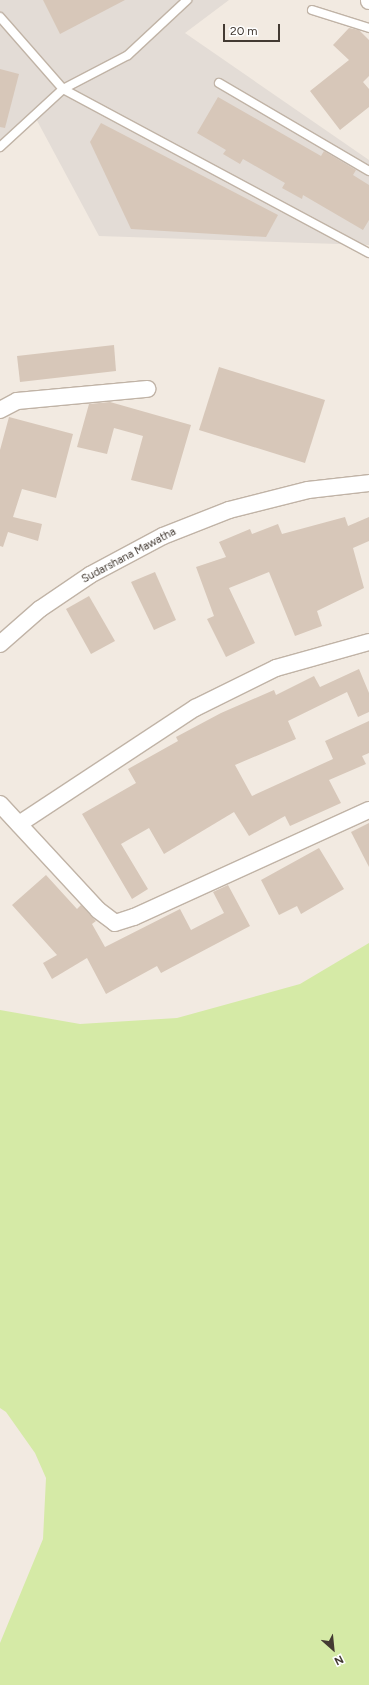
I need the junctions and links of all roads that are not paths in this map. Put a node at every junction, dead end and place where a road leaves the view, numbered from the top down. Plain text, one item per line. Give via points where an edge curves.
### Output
1 (187, 0) edge
2 (312, 10) dead end
3 (0, 17) edge
4 (369, 28) edge
5 (219, 84) dead end
6 (63, 89) junction
7 (0, 146) edge
8 (369, 171) edge
9 (369, 253) edge
10 (146, 389) dead end
11 (0, 410) edge
12 (369, 483) edge
13 (369, 642) edge
14 (0, 644) edge
15 (0, 804) edge
16 (369, 810) edge
17 (19, 824) junction

1 - 6 lane via 128,55
2 - 4 lane
3 - 6 lane
5 - 8 lane
6 - 7 lane
6 - 9 lane
10 - 11 street via 17,401
12 - 14 street, Sudarshana Mawatha via 308,490 229,510 163,536 90,575 40,609
13 - 17 street via 276,668 195,708
15 - 17 street
16 - 17 street via 134,917 115,923 98,910

